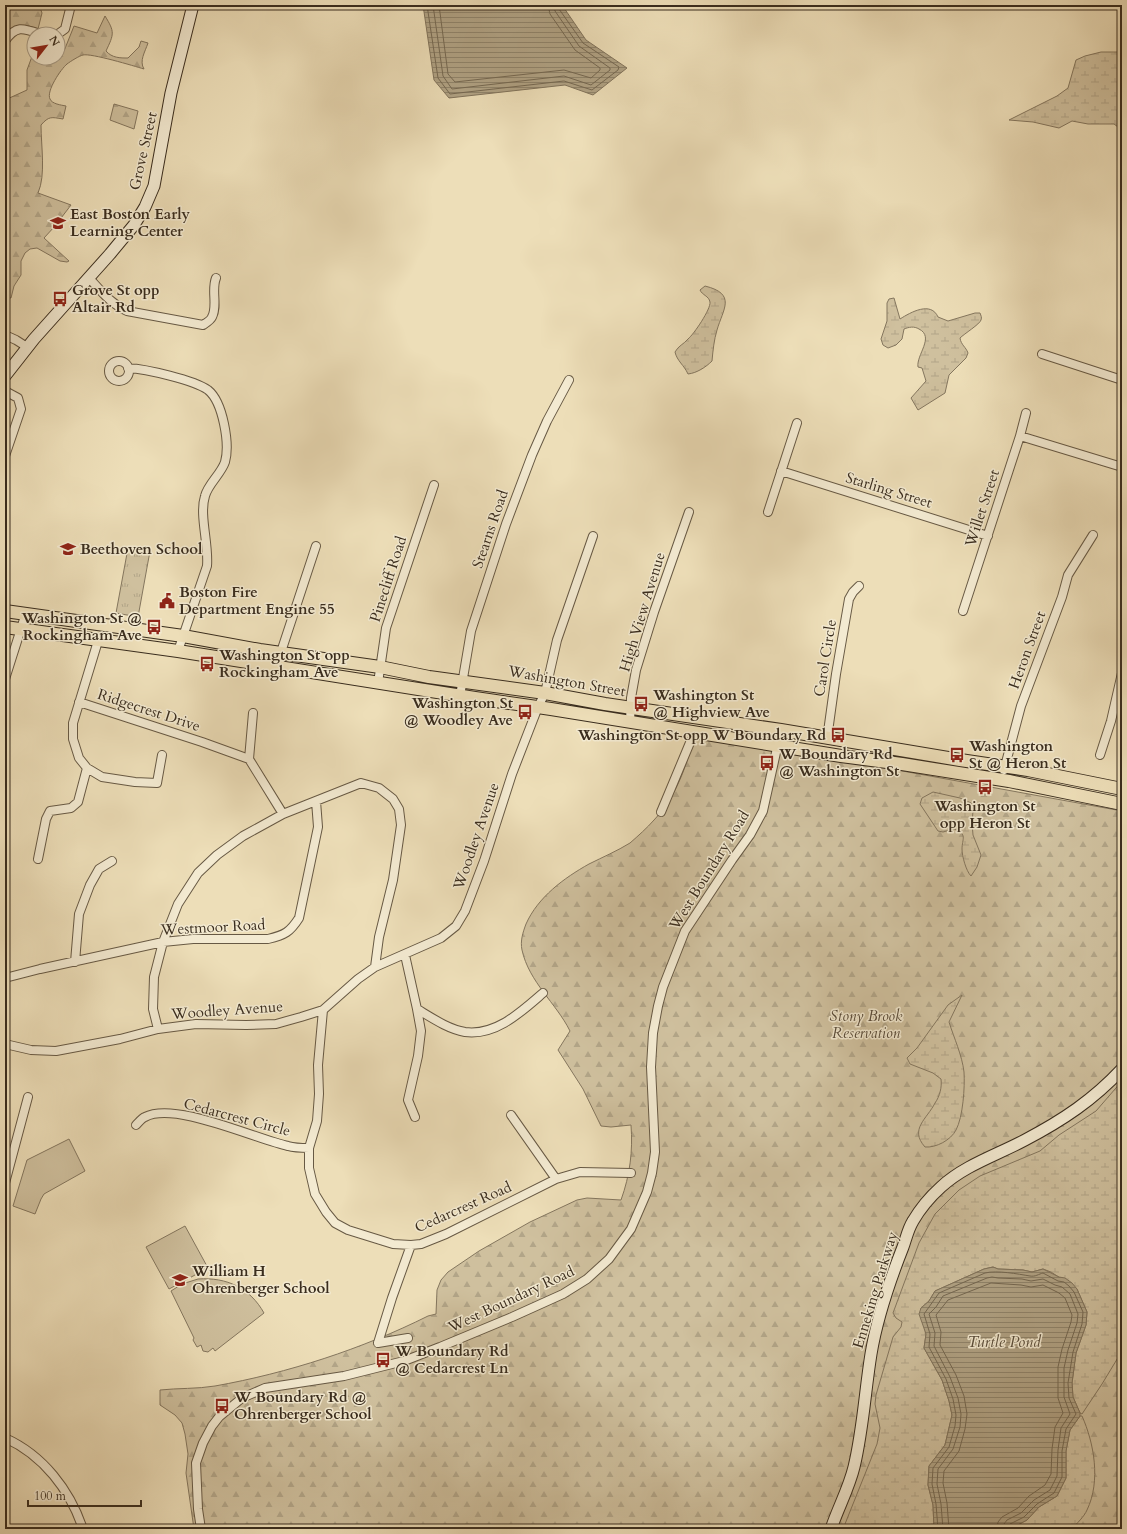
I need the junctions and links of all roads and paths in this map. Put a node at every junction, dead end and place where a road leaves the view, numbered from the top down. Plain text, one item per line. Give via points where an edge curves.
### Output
1 (72, 5) edge
2 (194, 5) edge
3 (66, 26) edge
4 (26, 29) edge
5 (5, 41) edge
6 (89, 278) junction
7 (216, 278) dead end
8 (5, 335) edge
9 (27, 347) junction
10 (1042, 354) dead end
11 (128, 368) dead end
12 (5, 376) edge
13 (569, 380) dead end
14 (1122, 380) edge
15 (5, 391) edge
16 (1026, 413) dead end
17 (797, 423) dead end
18 (1020, 436) junction
19 (5, 456) edge
20 (1122, 468) edge
21 (781, 471) junction
22 (434, 485) dead end
23 (689, 512) dead end
24 (768, 512) dead end
25 (1093, 535) dead end
26 (593, 536) dead end
27 (988, 536) junction
28 (316, 546) dead end
29 (859, 586) dead end
30 (963, 610) dead end
31 (5, 611) edge
32 (26, 613) junction
33 (5, 627) edge
34 (20, 630) junction
35 (184, 636) junction
36 (98, 641) junction
37 (178, 651) junction
38 (282, 652) junction
39 (279, 667) junction
40 (380, 667) junction
41 (1122, 673) edge
42 (5, 679) edge
43 (462, 680) junction
44 (378, 683) junction
45 (545, 693) junction
46 (460, 696) junction
47 (79, 702) junction
48 (538, 707) junction
49 (631, 708) junction
50 (254, 713) dead end
51 (630, 722) junction
52 (781, 730) junction
53 (694, 732) junction
54 (827, 738) junction
55 (777, 746) junction
56 (162, 755) dead end
57 (1100, 756) dead end
58 (249, 759) junction
59 (1005, 766) junction
60 (87, 768) junction
61 (1001, 780) junction
62 (1122, 789) edge
63 (316, 800) junction
64 (1122, 804) edge
65 (661, 812) dead end
66 (283, 814) junction
67 (38, 859) dead end
68 (112, 861) dead end
69 (163, 942) junction
70 (405, 955) junction
71 (75, 962) junction
72 (375, 967) junction
73 (5, 978) edge
74 (543, 993) dead end
75 (417, 1009) junction
76 (324, 1010) junction
77 (158, 1029) junction
78 (5, 1044) edge
79 (1122, 1069) edge
80 (28, 1097) dead end
81 (511, 1115) dead end
82 (415, 1117) dead end
83 (136, 1125) dead end
84 (309, 1148) junction
85 (631, 1173) dead end
86 (556, 1179) junction
87 (5, 1183) edge
88 (411, 1245) junction
89 (408, 1338) dead end
90 (5, 1438) edge
91 (83, 1529) edge
92 (201, 1529) edge
93 (831, 1529) edge

1 - 3 street
2 - 6 main road, Grove Street via 171,93 154,186 134,225
4 - 5 street via 16,30
6 - 7 street via 114,304 127,311 203,325 214,314
6 - 9 main road, Grove Street
8 - 9 street
9 - 12 main road, Grove Street
10 - 14 street
11 - 35 street via 191,382 208,390 223,420 228,445 225,463 205,496 203,516 207,566
13 - 43 street, Stearns Road via 532,455 506,524 471,630
15 - 19 street via 18,398 21,409
16 - 18 street, Willet Street
17 - 21 street
18 - 20 street
18 - 27 street, Willet Street
21 - 24 street
21 - 27 street, Starling Street
22 - 40 street, Pinecliff Road via 386,628
23 - 49 street, High View Avenue via 636,670
25 - 59 street, Heron Street via 1068,575 1021,706
26 - 45 street, Woodley Avenue via 557,640
27 - 30 street, Willet Street
28 - 38 street
29 - 54 street, Carol Circle via 849,599
31 - 32 main road, Washington Street
32 - 34 street
32 - 35 main road, Washington Street
33 - 34 main road, Washington Street
34 - 36 main road, Washington Street
34 - 42 street
35 - 37 street
35 - 38 main road, Washington Street
36 - 37 main road, Washington Street
36 - 47 street, Ridgecrest Drive
37 - 39 main road, Washington Street
38 - 39 street
38 - 40 main road, Washington Street
39 - 44 main road, Washington Street
40 - 43 main road, Washington Street via 429,677
40 - 44 street, Pinecliff Road
41 - 57 street
43 - 45 main road, Washington Street
43 - 46 street, Stearns Road
44 - 46 main road, Washington Street
45 - 48 street, Woodley Avenue
45 - 49 main road, Washington Street
46 - 48 main road, Washington Street
47 - 58 street, Ridgecrest Drive
47 - 60 street via 73,723 73,739 79,758
48 - 51 main road, Washington Street
48 - 70 street, Woodley Avenue via 465,911 456,926 441,938
49 - 51 street, High View Avenue
49 - 52 main road, Washington Street
50 - 58 street
51 - 53 main road, Washington Street
52 - 54 main road, Washington Street
52 - 55 street, West Boundary Road
53 - 55 main road, Washington Street
53 - 65 street
54 - 59 main road, Washington Street
55 - 61 main road, Washington Street
55 - 92 street, West Boundary Road via 763,811 750,835 685,931 663,987 653,1033 651,1067 655,1152 652,1173 631,1229 610,1259 564,1294 404,1361 344,1376 265,1388 242,1398 212,1426 196,1463
56 - 60 street via 157,782 134,782 102,777
58 - 66 street
59 - 61 street, Heron Street
59 - 62 main road, Washington Street
60 - 67 street via 78,802 71,808 50,811
61 - 64 main road, Washington Street
63 - 66 street
63 - 69 street, Westmoor Road via 318,827 299,918 291,931 268,939 193,939
63 - 72 street via 361,783 379,788 393,799 399,809 401,825 393,880 379,937
66 - 69 street via 243,836 198,873 178,904
68 - 71 street via 99,869 79,914
69 - 71 street, Westmoor Road
69 - 77 street via 154,976 153,1009
70 - 72 street, Woodley Avenue
70 - 75 street
71 - 73 street, Westmoor Road
72 - 76 street, Woodley Avenue
74 - 75 street via 503,1024 483,1031 464,1032 441,1024
75 - 82 street via 421,1031 408,1100
76 - 77 street, Woodley Avenue via 276,1024 196,1024
76 - 84 street, Cedarcrest Road via 318,1065 317,1122
77 - 78 street, Woodley Avenue via 56,1051 31,1050
79 - 93 main road, Enneking Parkway via 1078,1109 951,1179 923,1207 913,1222 881,1313 871,1351 854,1468
80 - 87 street
81 - 86 street
83 - 84 street, Cedarcrest Circle via 146,1116 161,1113 181,1114 288,1146
84 - 88 street, Cedarcrest Road via 309,1168 315,1194 335,1223 372,1238 393,1244
85 - 86 street, Cedarcrest Road via 580,1172
86 - 88 street, Cedarcrest Road via 446,1234 421,1244
88 - 89 street via 378,1343
90 - 91 street via 47,1466 77,1512

